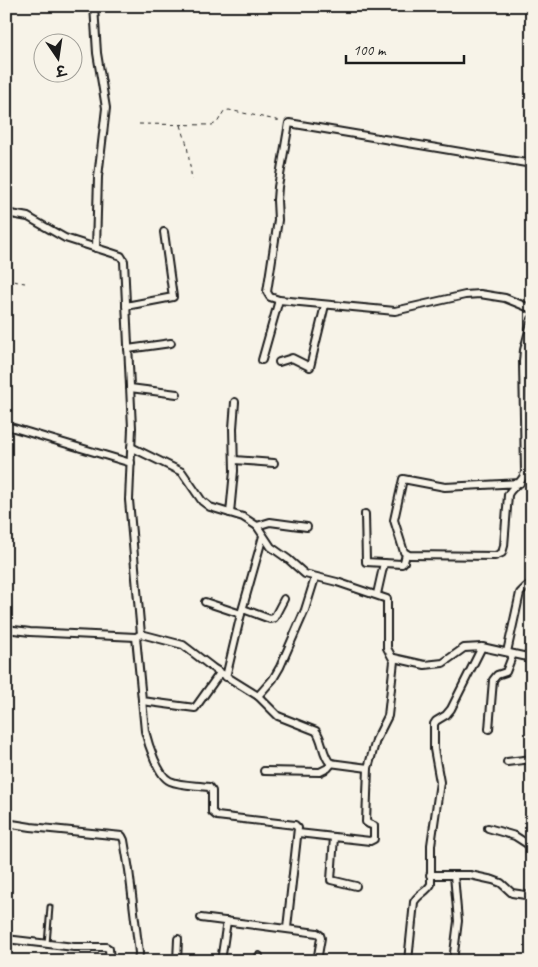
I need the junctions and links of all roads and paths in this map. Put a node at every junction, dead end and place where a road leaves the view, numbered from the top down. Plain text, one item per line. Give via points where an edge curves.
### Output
1 (94, 6) edge
2 (289, 123) junction
3 (139, 124) dead end
4 (181, 125) junction
5 (532, 164) edge
6 (192, 180) dead end
7 (6, 213) edge
8 (164, 232) dead end
9 (96, 248) junction
10 (6, 280) edge
11 (25, 284) dead end
12 (279, 300) junction
13 (325, 305) junction
14 (126, 306) junction
15 (532, 309) edge
16 (532, 319) edge
17 (171, 342) dead end
18 (128, 349) junction
19 (262, 360) dead end
20 (280, 362) dead end
21 (130, 388) junction
22 (177, 394) dead end
23 (235, 402) dead end
24 (7, 426) edge
25 (132, 447) junction
26 (234, 460) junction
27 (131, 463) junction
28 (274, 463) dead end
29 (520, 483) junction
30 (230, 513) junction
31 (365, 514) dead end
32 (257, 526) junction
33 (307, 527) dead end
34 (263, 536) junction
35 (406, 554) junction
36 (384, 563) junction
37 (315, 578) junction
38 (532, 586) edge
39 (377, 594) junction
40 (284, 599) dead end
41 (205, 602) dead end
42 (242, 612) junction
43 (6, 629) edge
44 (139, 635) junction
45 (482, 647) junction
46 (510, 653) junction
47 (394, 658) junction
48 (532, 658) edge
49 (223, 675) junction
50 (258, 696) junction
51 (142, 701) junction
52 (489, 729) dead end
53 (532, 760) edge
54 (507, 762) dead end
55 (332, 764) junction
56 (368, 768) junction
57 (264, 771) dead end
58 (6, 823) edge
59 (488, 828) dead end
60 (298, 833) junction
61 (334, 837) junction
62 (532, 846) edge
63 (430, 875) junction
64 (454, 875) junction
65 (356, 886) dead end
66 (532, 896) edge
67 (50, 907) dead end
68 (201, 918) dead end
69 (227, 921) junction
70 (287, 928) junction
71 (6, 939) edge
72 (178, 939) dead end
73 (47, 944) junction
74 (110, 961) edge
75 (138, 961) edge
76 (177, 961) edge
77 (221, 961) edge
78 (317, 961) edge
79 (408, 961) edge
80 (453, 961) edge

1 - 9 street via 97,53 106,108 99,162
2 - 4 path via 229,110 224,111 215,124
2 - 5 street
2 - 12 street via 266,292
3 - 4 path
4 - 6 path
7 - 9 street via 28,217 65,238
8 - 14 street via 173,297
9 - 14 street via 121,256 124,261
10 - 11 path
12 - 13 street
12 - 19 street
13 - 15 street via 395,311 480,294 505,298
13 - 20 street via 312,366 292,358
14 - 18 street
16 - 29 street via 523,362 525,472
17 - 18 street
18 - 21 street
21 - 22 street
21 - 25 street
23 - 26 street
24 - 27 street
25 - 27 street
25 - 30 street via 177,468 186,475 206,504
26 - 28 street
26 - 30 street
27 - 44 street via 129,500
29 - 35 street via 508,495 504,546 499,555
29 - 35 street via 444,487 403,479 394,523
30 - 32 street
31 - 36 street via 366,560
32 - 33 street via 270,522
32 - 34 street
34 - 37 street via 275,550
34 - 42 street
35 - 36 street via 402,564
36 - 39 street
37 - 39 street
37 - 50 street via 280,667
38 - 46 street via 520,593
39 - 47 street via 388,601 387,648
40 - 42 street via 274,618
41 - 42 street
42 - 49 street
43 - 44 street
44 - 49 street via 183,645
44 - 51 street
45 - 46 street
45 - 47 street via 464,648 443,663 426,665
45 - 63 street via 451,709 434,724 434,749 440,782 430,845
46 - 48 street
46 - 52 street via 506,672 493,680
47 - 56 street via 388,716 376,740
49 - 50 street
49 - 51 street via 195,708
50 - 55 street via 278,716 317,732 327,760
51 - 60 street via 147,740 167,779 209,787 212,791 212,812 217,816 295,825
53 - 54 street
55 - 56 street
55 - 57 street via 324,772
56 - 61 street via 366,822 374,826 374,839 370,842
58 - 75 street via 122,836 129,870
59 - 62 street
60 - 61 street
60 - 70 street
61 - 65 street via 331,880
63 - 64 street
63 - 79 street via 430,887 414,902
64 - 66 street via 493,880 512,893
64 - 80 street via 458,921
67 - 73 lane
68 - 69 street
69 - 70 street
69 - 77 street
70 - 78 street via 320,934
71 - 73 street
72 - 76 street
73 - 74 street via 106,946

